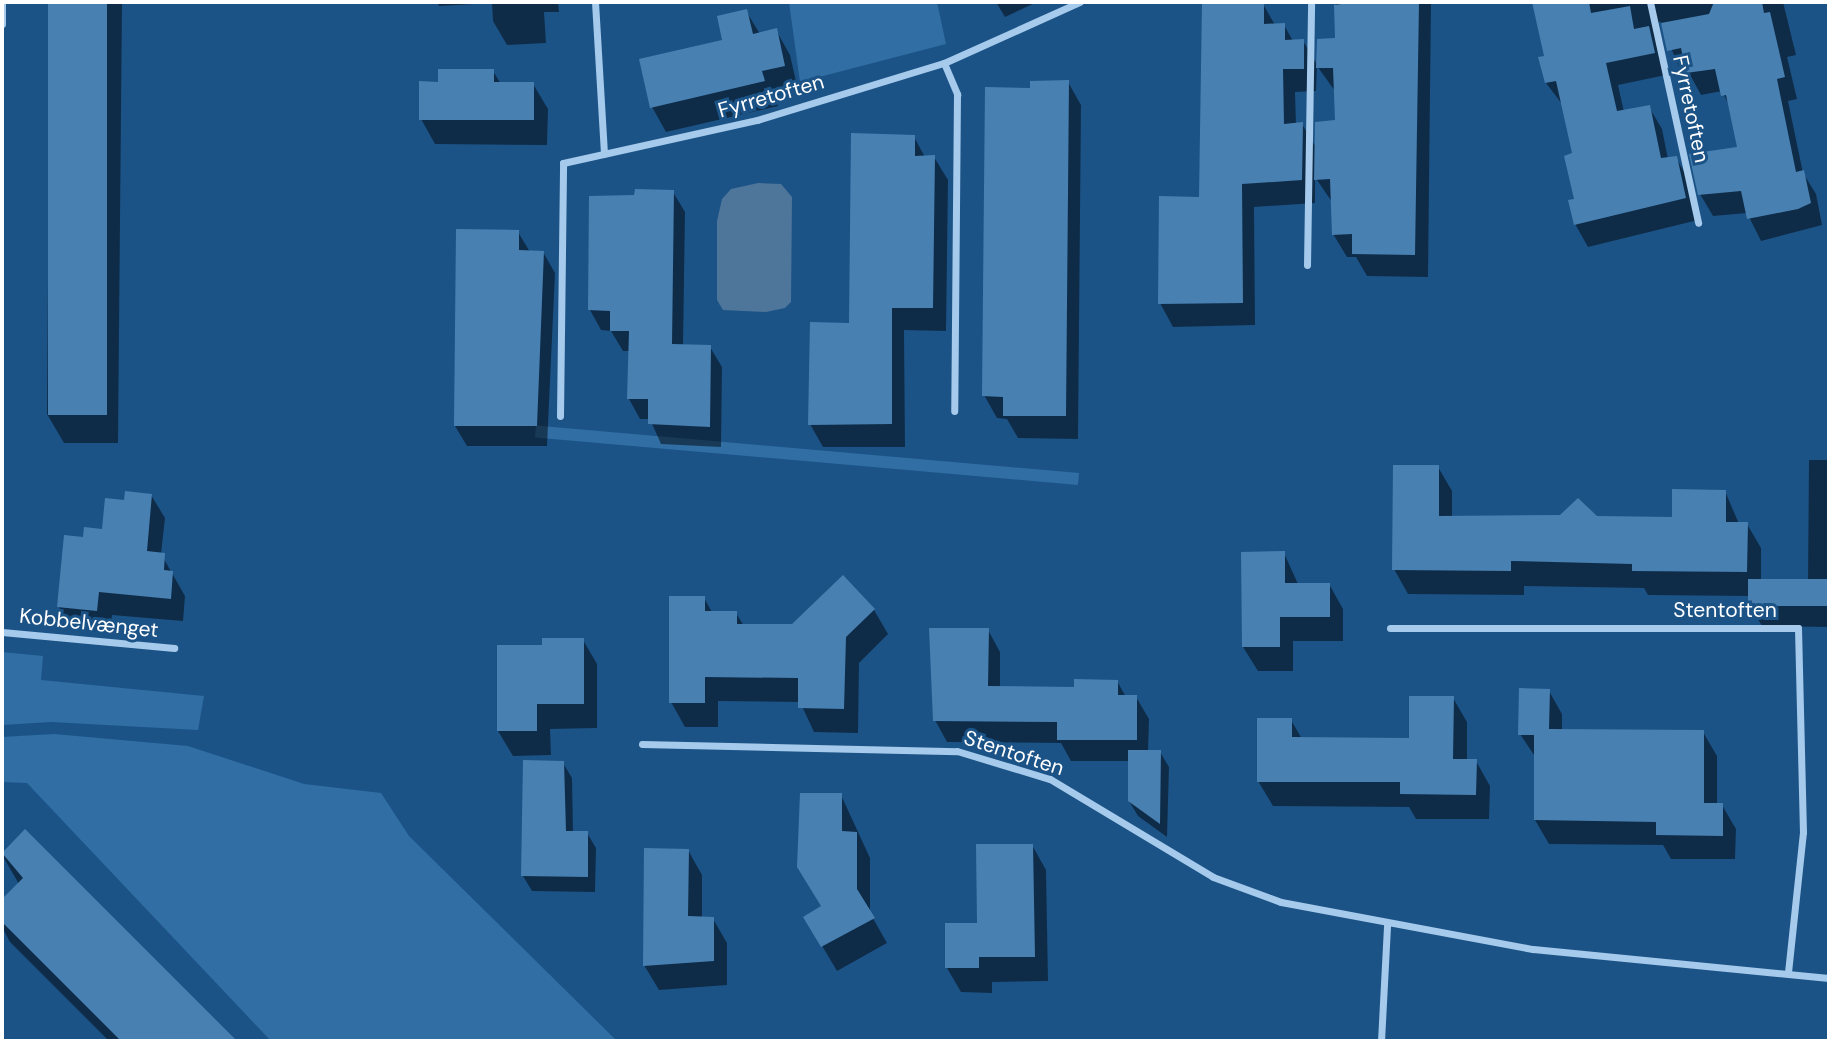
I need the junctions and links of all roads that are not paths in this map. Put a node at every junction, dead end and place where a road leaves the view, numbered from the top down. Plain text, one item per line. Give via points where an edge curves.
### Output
1 (2, 2) edge
2 (595, 2) edge
3 (1080, 2) edge
4 (1311, 2) edge
5 (1650, 2) edge
6 (2, 24) edge
7 (944, 62) junction
8 (604, 154) junction
9 (1698, 223) dead end
10 (1307, 265) dead end
11 (954, 411) dead end
12 (560, 416) dead end
13 (1390, 628) dead end
14 (2, 632) edge
15 (174, 648) dead end
16 (642, 744) dead end
17 (1387, 925) junction
18 (1788, 973) junction
19 (1829, 978) edge
20 (1381, 1041) edge

1 - 6 street
2 - 8 street
3 - 7 street, Fyrretoften
4 - 10 street
5 - 9 street, Fyrretoften
7 - 8 street, Fyrretoften via 757,120
7 - 11 street via 957,94
8 - 12 street, Fyrretoften via 563,163
13 - 18 street, Stentoften via 1798,628 1803,832
14 - 15 street, Kobbelvænget
16 - 17 street, Stentoften via 957,751 1050,779 1213,877 1281,902
17 - 18 street, Stentoften via 1533,949
17 - 20 street
18 - 19 street, Stentoften

